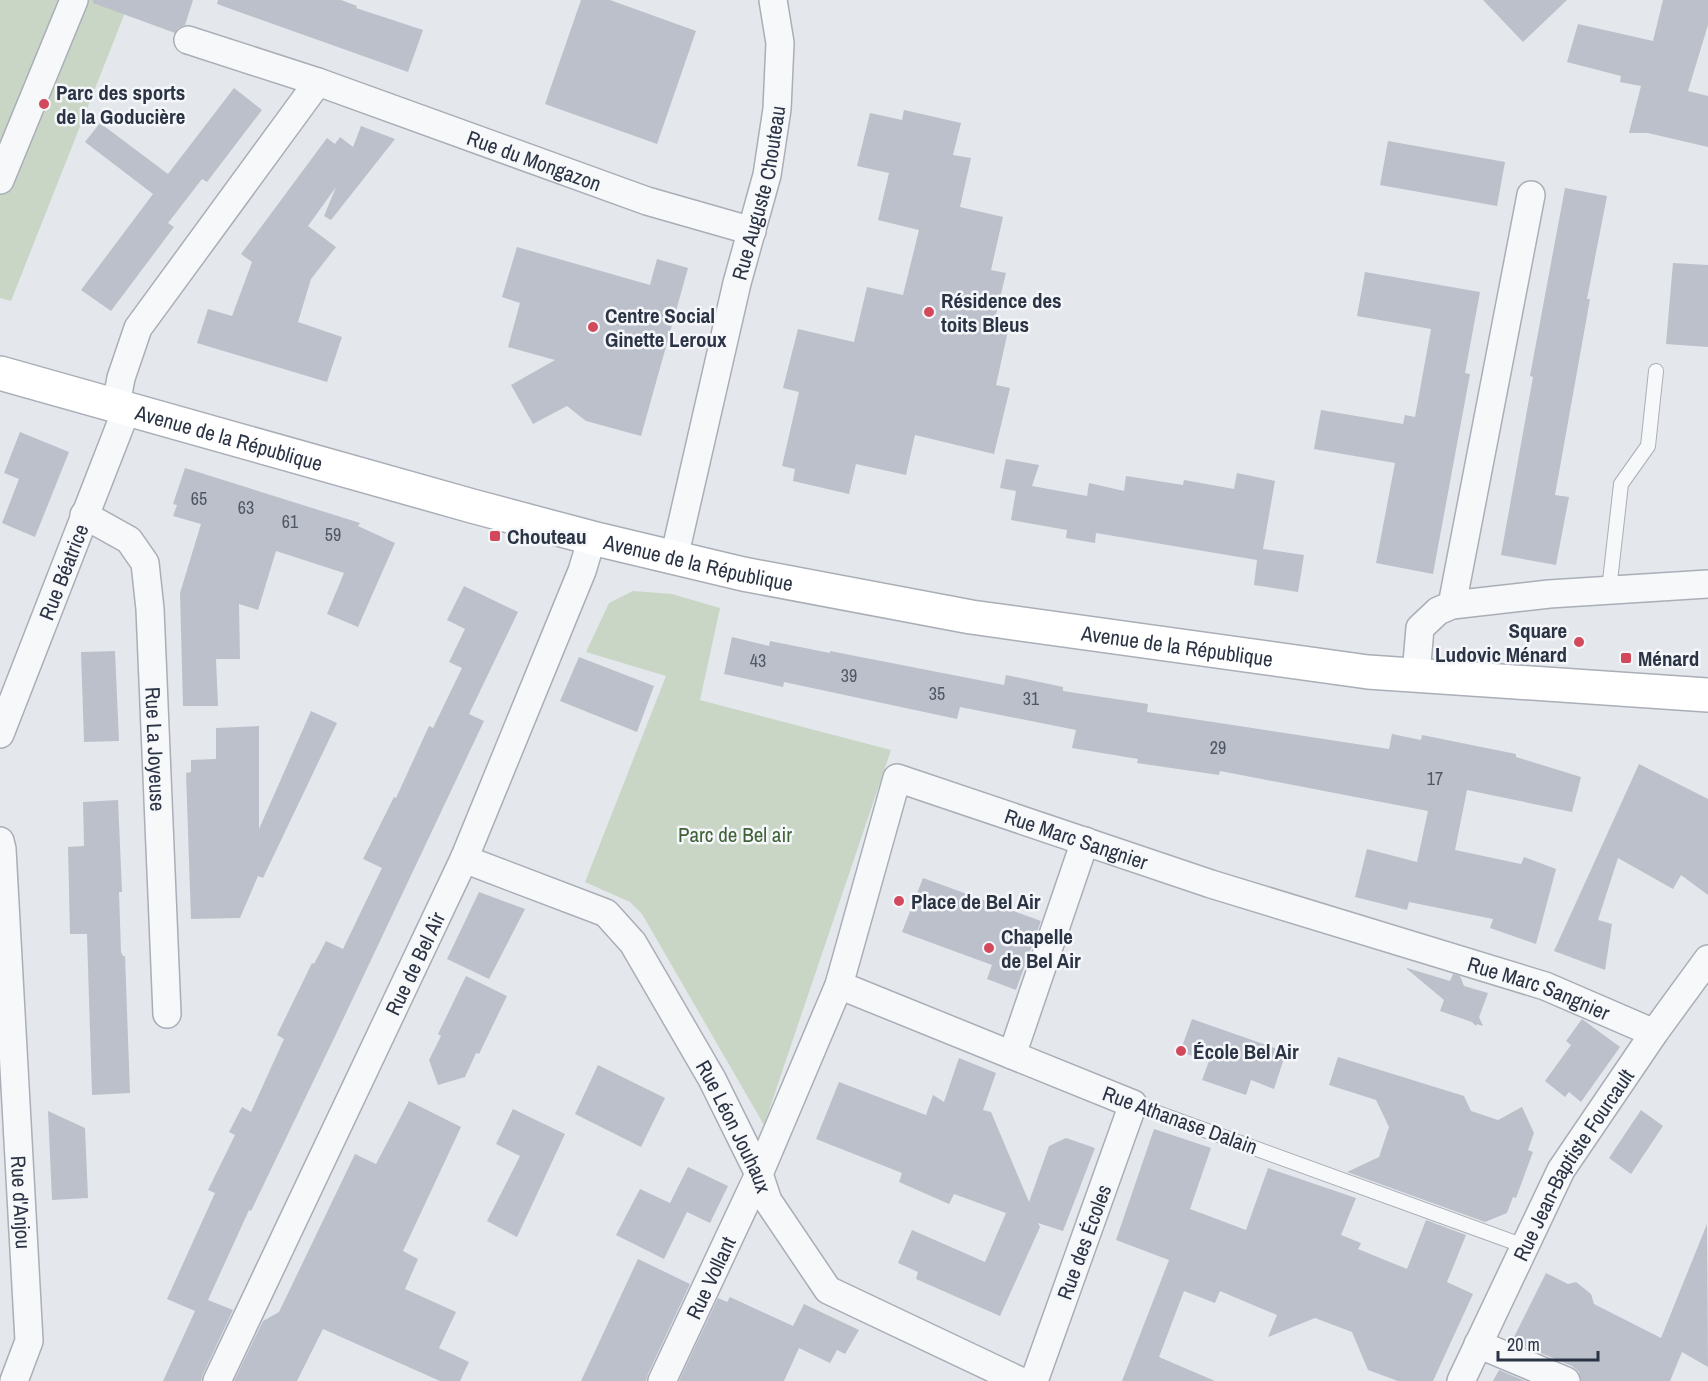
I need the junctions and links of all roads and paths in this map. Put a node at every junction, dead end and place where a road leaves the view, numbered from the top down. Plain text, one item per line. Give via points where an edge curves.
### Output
1 (74, 0) edge
2 (773, 0) edge
3 (188, 40) dead end
4 (318, 82) junction
5 (0, 180) edge
6 (1531, 195) dead end
7 (752, 231) junction
8 (1656, 371) dead end
9 (0, 373) edge
10 (121, 407) junction
11 (84, 515) junction
12 (592, 538) junction
13 (674, 558) junction
14 (1708, 584) edge
15 (1609, 590) junction
16 (1452, 605) junction
17 (1416, 674) junction
18 (1708, 695) edge
19 (0, 734) edge
20 (0, 841) edge
21 (1085, 841) junction
22 (464, 859) junction
23 (1708, 959) edge
24 (839, 985) junction
25 (167, 1014) dead end
26 (1654, 1033) junction
27 (1012, 1055) junction
28 (1133, 1104) junction
29 (759, 1174) junction
30 (1524, 1246) junction
31 (1478, 1344) junction
32 (14, 1381) edge
33 (217, 1381) edge
34 (662, 1381) edge
35 (1020, 1381) edge
36 (1034, 1381) edge
37 (1461, 1381) edge
38 (1566, 1381) edge

1 - 5 street
2 - 7 street, Rue Auguste Chouteau via 780,43 777,109 767,175
3 - 4 street, Rue du Mongazon
4 - 7 street, Rue du Mongazon via 646,201
4 - 10 street via 138,328 121,378
6 - 16 street
7 - 13 street, Rue Auguste Chouteau
8 - 15 lane via 1648,446 1621,484
9 - 10 street, Avenue de la République
10 - 11 street, Rue Béatrice
10 - 12 street, Avenue de la République
11 - 19 street, Rue Béatrice
11 - 25 street, Rue La Joyeuse via 129,540 145,563
12 - 13 street, Avenue de la République
12 - 22 street, Rue de Bel Air
13 - 17 street, Avenue de la République via 971,617 1368,672
14 - 15 street
15 - 16 street
16 - 17 street via 1438,611 1420,628
17 - 18 street, Avenue de la République
20 - 32 street, Rue d'Anjou via 29,1341
21 - 24 street, Rue Marc Sangnier via 897,778
21 - 26 street, Rue Marc Sangnier via 1211,884 1545,986
21 - 27 street
22 - 29 street, Rue Léon Jouhaux via 606,913 633,943 712,1079
22 - 33 street, Rue de Bel Air
23 - 26 street, Rue Jean-Baptiste Fourcault
24 - 27 street, Rue Athanase Dalain
24 - 29 street, Rue Marc Sangnier
26 - 30 street, Rue Jean-Baptiste Fourcault via 1561,1170
27 - 28 street, Rue Athanase Dalain
28 - 30 lane, Rue Athanase Dalain
28 - 36 street, Rue des Écoles
29 - 34 street, Rue Vollant
29 - 35 street, Rue Léon Jouhaux via 768,1201 828,1290
30 - 31 street, Rue Jean-Baptiste Fourcault
31 - 37 street, Rue Jean-Baptiste Fourcault
31 - 38 street

